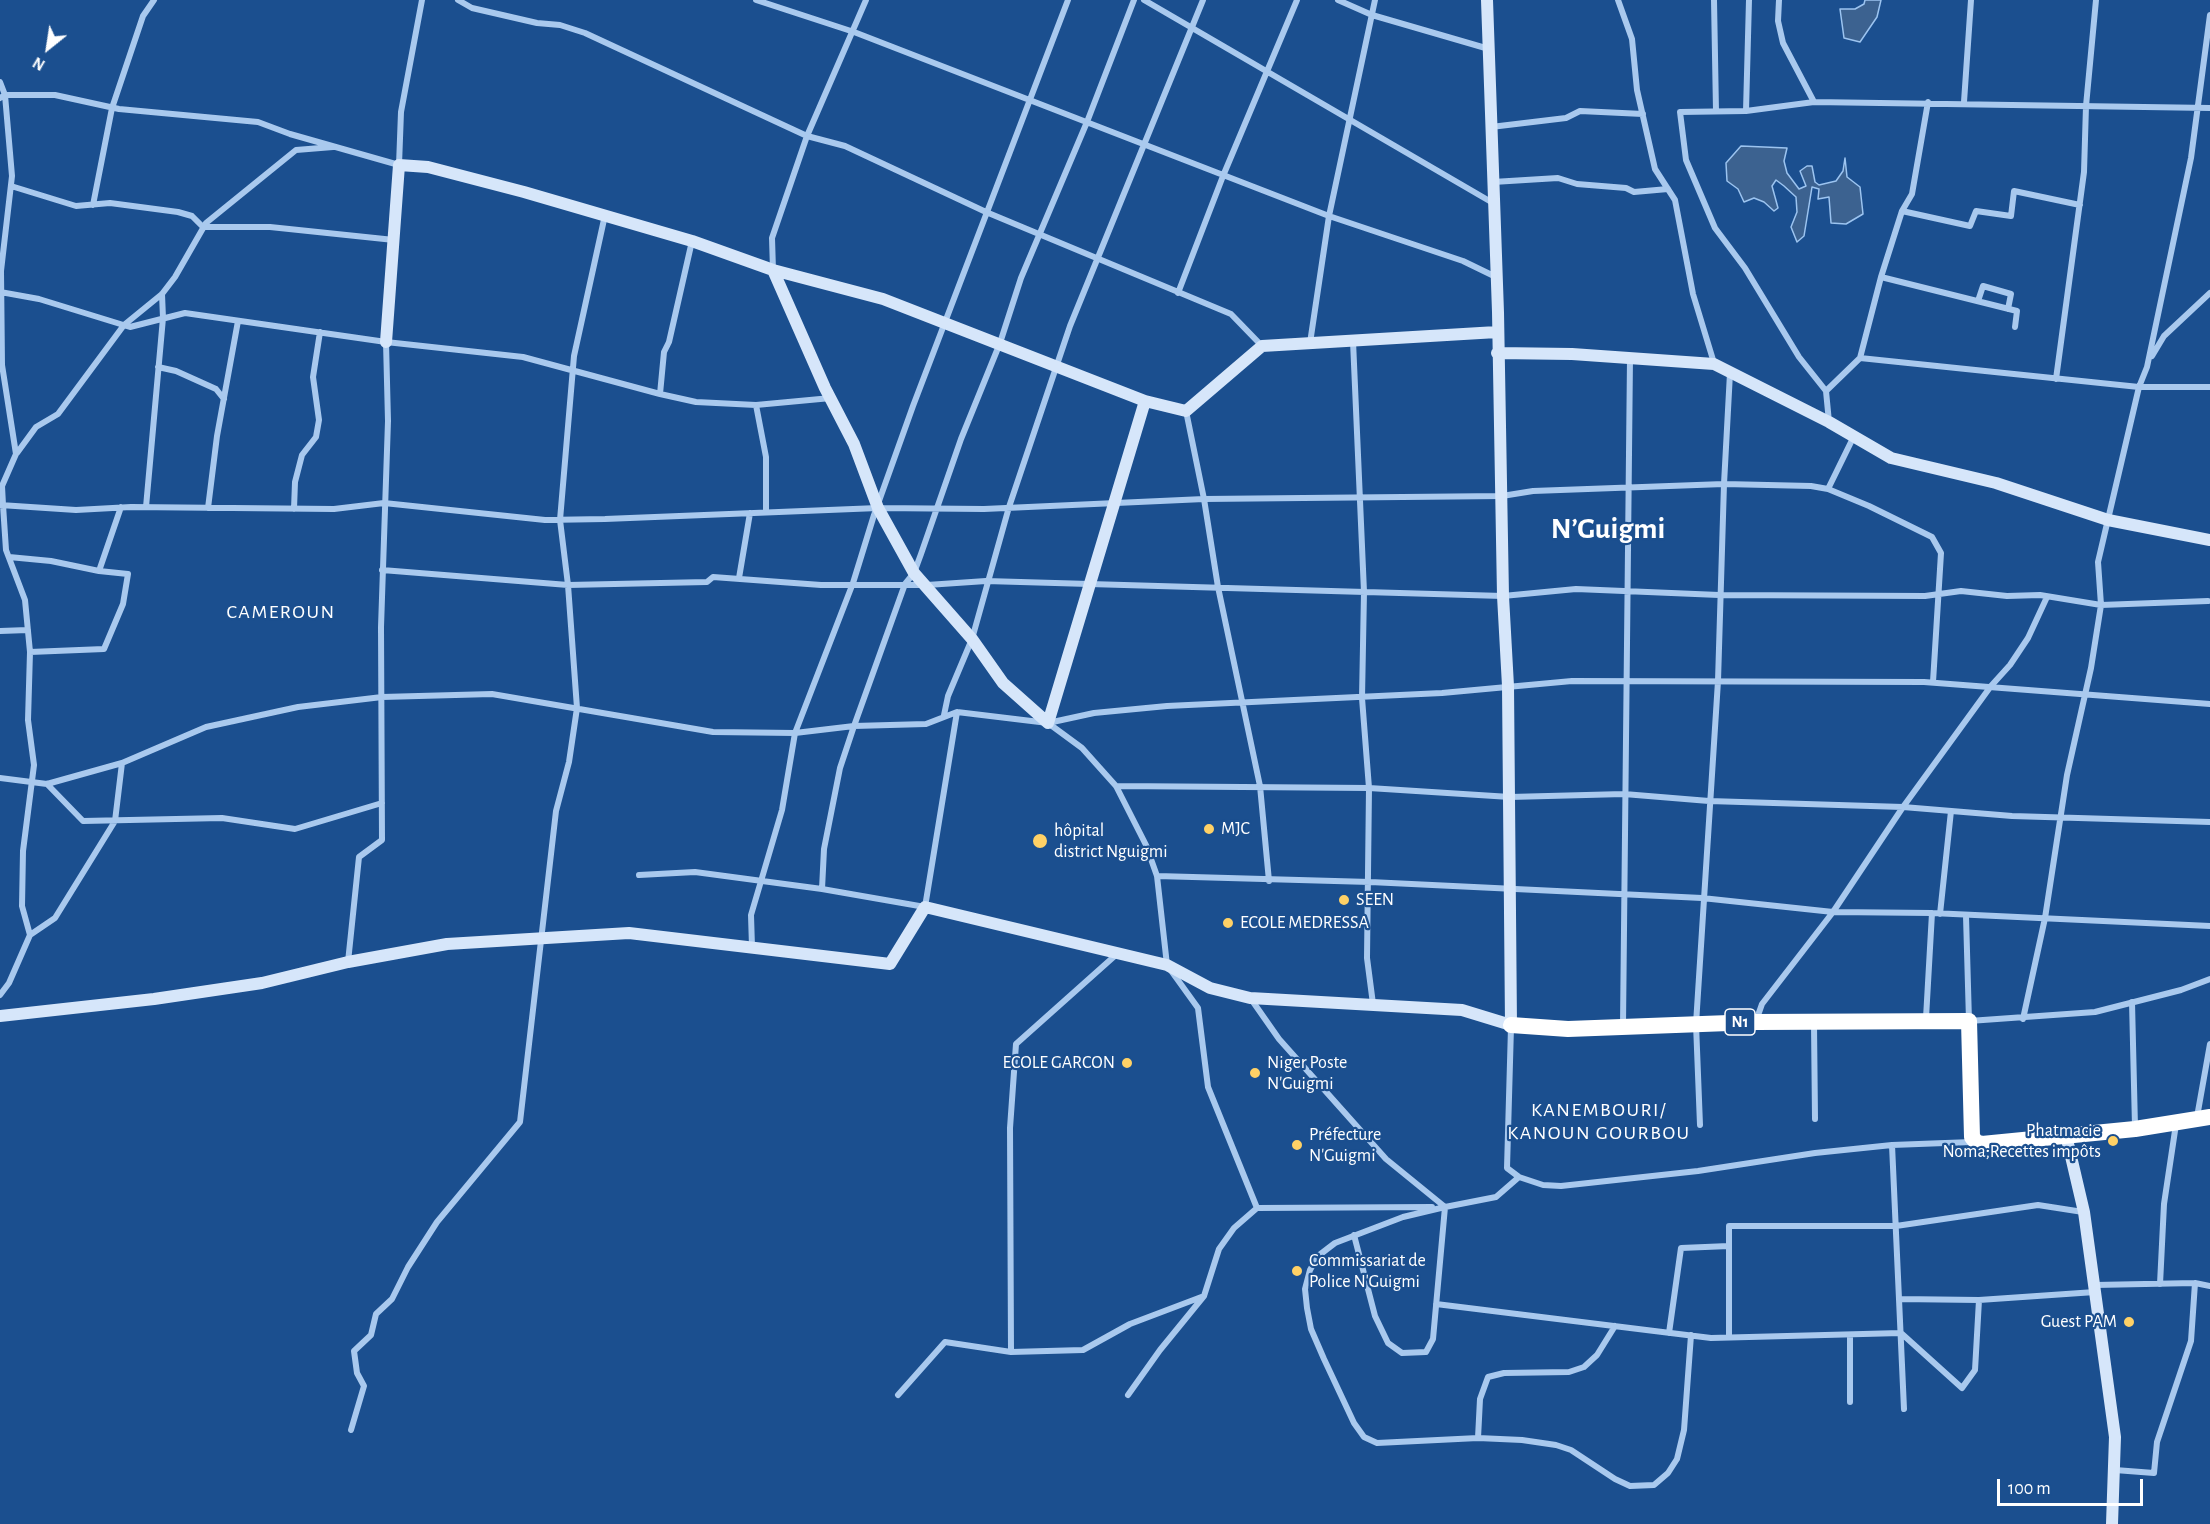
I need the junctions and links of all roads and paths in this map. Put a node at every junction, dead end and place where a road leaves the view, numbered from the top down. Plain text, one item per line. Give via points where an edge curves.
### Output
1 (154, 0) edge
2 (422, 0) edge
3 (458, 0) edge
4 (756, 0) edge
5 (866, 0) edge
6 (1068, 0) edge
7 (1134, 0) edge
8 (1144, 0) edge
9 (1203, 0) edge
10 (1297, 0) edge
11 (1338, 0) edge
12 (1375, 0) edge
13 (1487, 0) edge
14 (1618, 0) edge
15 (1714, 0) edge
16 (1749, 0) edge
17 (1779, 0) edge
18 (1971, 0) edge
19 (2096, 0) edge
20 (1372, 15) junction
21 (2210, 15) edge
22 (1191, 28) junction
23 (854, 32) junction
24 (1489, 49) junction
25 (1266, 73) junction
26 (0, 82) edge
27 (2, 96) edge
28 (1030, 98) junction
29 (1814, 102) junction
30 (1928, 102) junction
31 (1964, 102) junction
32 (2086, 106) junction
33 (112, 108) junction
34 (2197, 108) junction
35 (2210, 108) edge
36 (1716, 111) junction
37 (1746, 111) junction
38 (1644, 114) junction
39 (1352, 120) junction
40 (1087, 122) junction
41 (1491, 127) junction
42 (807, 136) junction
43 (1143, 146) junction
44 (336, 147) junction
45 (399, 165) junction
46 (1223, 176) junction
47 (1492, 182) junction
48 (11, 186) junction
49 (1668, 189) junction
50 (1493, 203) junction
51 (93, 205) junction
52 (2079, 205) junction
53 (1902, 211) junction
54 (986, 212) junction
55 (605, 215) junction
56 (1329, 216) junction
57 (203, 227) junction
58 (1039, 235) junction
59 (394, 240) junction
60 (692, 241) junction
61 (1097, 260) junction
62 (1, 261) edge
63 (773, 270) junction
64 (1496, 277) junction
65 (1881, 277) junction
66 (0, 292) edge
67 (1178, 293) junction
68 (2210, 293) edge
69 (162, 294) junction
70 (1978, 301) junction
71 (2008, 309) junction
72 (163, 318) junction
73 (238, 321) junction
74 (946, 322) junction
75 (124, 325) junction
76 (2014, 327) dead end
77 (320, 332) junction
78 (1497, 332) junction
79 (1353, 340) junction
80 (386, 342) junction
81 (1000, 343) junction
82 (1310, 343) junction
83 (1262, 346) junction
84 (1497, 353) junction
85 (1630, 357) junction
86 (1860, 358) junction
87 (1714, 364) junction
88 (1, 365) edge
89 (1057, 366) junction
90 (158, 367) junction
91 (2147, 367) junction
92 (573, 369) junction
93 (1730, 374) junction
94 (2055, 379) junction
95 (2139, 387) junction
96 (2210, 387) edge
97 (1826, 391) junction
98 (660, 394) junction
99 (831, 398) junction
100 (224, 399) junction
101 (1145, 401) junction
102 (756, 405) junction
103 (1186, 411) junction
104 (1829, 422) junction
105 (1853, 438) junction
106 (16, 454) junction
107 (1724, 484) junction
108 (1629, 487) junction
109 (1828, 489) junction
110 (1361, 495) junction
111 (1502, 496) junction
112 (1204, 499) junction
113 (384, 503) junction
114 (1114, 503) junction
115 (1, 505) edge
116 (122, 507) junction
117 (146, 507) junction
118 (1009, 507) junction
119 (208, 508) junction
120 (878, 508) junction
121 (294, 509) junction
122 (937, 509) junction
123 (766, 512) junction
124 (750, 513) junction
125 (560, 520) junction
126 (2108, 520) junction
127 (2210, 540) edge
128 (9, 557) junction
129 (382, 570) junction
130 (99, 572) junction
131 (914, 573) junction
132 (739, 578) junction
133 (986, 581) junction
134 (853, 583) junction
135 (905, 584) junction
136 (568, 585) junction
137 (927, 585) junction
138 (1090, 585) junction
139 (1218, 587) junction
140 (1364, 592) junction
141 (1628, 592) junction
142 (1940, 594) junction
143 (1719, 595) junction
144 (1503, 596) junction
145 (2047, 597) junction
146 (2208, 601) dead end
147 (2102, 605) junction
148 (28, 630) junction
149 (0, 631) edge
150 (972, 639) junction
151 (30, 652) junction
152 (1718, 681) junction
153 (1626, 682) junction
154 (1933, 682) junction
155 (1508, 686) junction
156 (1991, 687) junction
157 (2084, 694) junction
158 (382, 697) junction
159 (1362, 698) junction
160 (1245, 703) junction
161 (2210, 704) edge
162 (577, 708) junction
163 (957, 712) junction
164 (944, 715) junction
165 (1048, 723) junction
166 (854, 726) junction
167 (795, 733) junction
168 (122, 763) junction
169 (0, 778) edge
170 (32, 782) junction
171 (47, 784) junction
172 (1116, 786) junction
173 (1260, 786) junction
174 (1369, 788) junction
175 (1624, 794) junction
176 (1510, 797) junction
177 (1709, 801) junction
178 (382, 803) junction
179 (1903, 807) junction
180 (1951, 811) junction
181 (2061, 815) junction
182 (115, 821) junction
183 (2210, 822) edge
184 (639, 875) dead end
185 (1157, 876) junction
186 (1269, 881) junction
187 (761, 882) junction
188 (1370, 882) junction
189 (822, 889) junction
190 (1512, 890) junction
191 (1623, 895) junction
192 (1702, 898) junction
193 (924, 907) junction
194 (1833, 912) junction
195 (1932, 913) junction
196 (1940, 914) junction
197 (1966, 916) junction
198 (2045, 918) junction
199 (2210, 926) edge
200 (30, 935) junction
201 (542, 940) junction
202 (752, 948) junction
203 (1118, 953) junction
204 (348, 962) junction
205 (1167, 965) junction
206 (2210, 979) edge
207 (0, 995) edge
208 (1250, 998) junction
209 (2132, 1002) junction
210 (1373, 1004) junction
211 (0, 1016) edge
212 (2023, 1019) junction
213 (1814, 1021) junction
214 (1969, 1021) junction
215 (1756, 1022) junction
216 (1926, 1022) junction
217 (1511, 1024) junction
218 (1696, 1024) junction
219 (1623, 1029) junction
220 (2210, 1044) edge
221 (2203, 1118) edge
222 (1815, 1119) dead end
223 (2176, 1122) junction
224 (1700, 1125) dead end
225 (2135, 1129) junction
226 (2066, 1135) junction
227 (1976, 1142) junction
228 (1892, 1145) junction
229 (1519, 1177) junction
230 (1445, 1207) junction
231 (1257, 1208) junction
232 (2084, 1212) junction
233 (1896, 1226) junction
234 (1354, 1235) junction
235 (1729, 1246) junction
236 (2160, 1284) junction
237 (2195, 1284) junction
238 (2210, 1286) edge
239 (2095, 1288) junction
240 (1204, 1296) junction
241 (1899, 1299) junction
242 (1979, 1300) junction
243 (1436, 1304) junction
244 (1615, 1326) junction
245 (1669, 1333) junction
246 (1901, 1333) junction
247 (1691, 1335) junction
248 (1850, 1335) junction
249 (1729, 1337) junction
250 (1011, 1353) junction
251 (898, 1395) dead end
252 (1128, 1395) dead end
253 (1850, 1402) dead end
254 (1904, 1409) dead end
255 (351, 1430) dead end
256 (1478, 1438) junction
257 (2115, 1470) junction
258 (2112, 1524) edge

1 - 33 street via 143,16
2 - 45 street via 401,112
3 - 42 street via 472,8 585,33
4 - 23 street
5 - 23 street
6 - 28 street
7 - 40 street
8 - 22 street
9 - 22 street
10 - 25 street
11 - 20 street
12 - 20 street
13 - 24 street
14 - 38 street via 1632,39 1637,90
15 - 36 street
16 - 37 street
17 - 29 street via 1783,44
18 - 31 street
19 - 32 street
20 - 24 street
20 - 39 street
21 - 34 street
22 - 25 street
22 - 43 street
23 - 28 street
23 - 42 street
24 - 41 street
25 - 39 street
25 - 46 street
26 - 27 street
27 - 33 street via 55,95
27 - 48 street
28 - 40 street
28 - 54 street
29 - 30 street
29 - 37 street
30 - 31 street
30 - 53 street via 1912,194
31 - 32 street
32 - 34 street
32 - 52 street
33 - 44 street via 258,122
33 - 51 street
34 - 35 street
34 - 91 street via 2191,158
36 - 37 street
36 - 97 street via 1680,112 1686,160 1715,228 1745,268 1799,357
38 - 41 street via 1580,111 1566,117
38 - 49 street via 1655,169
39 - 50 street
39 - 56 street
40 - 43 street
40 - 58 street
41 - 47 street
42 - 54 street via 844,146
42 - 63 street via 772,238
43 - 46 street
43 - 61 street
44 - 45 street
44 - 57 street via 296,150
45 - 55 street via 428,167
45 - 59 street
46 - 56 street
46 - 67 street
47 - 49 street via 1558,178 1634,192
47 - 50 street
48 - 51 street via 76,206
48 - 62 street
49 - 87 street via 1675,200 1693,294
50 - 64 street
51 - 57 street via 110,203 178,212 192,216
52 - 53 street via 2014,191 2010,216 1976,211 1970,226
52 - 94 street
53 - 65 street
54 - 58 street
54 - 74 street
55 - 60 street
55 - 92 street
56 - 64 street via 1463,261
56 - 82 street
57 - 59 street via 270,227
57 - 69 street
58 - 61 street
58 - 81 street
59 - 80 street
60 - 63 street
60 - 98 street via 664,352
61 - 67 street
61 - 89 street
62 - 66 street
63 - 74 street via 884,299
63 - 99 street
64 - 78 street
65 - 70 street
65 - 86 street
66 - 75 street via 39,299
66 - 88 street
67 - 83 street via 1231,314
68 - 91 street via 2164,336
69 - 72 street
69 - 75 street
70 - 71 street
70 - 71 street via 1983,286 2011,294
71 - 76 street via 2017,311
72 - 73 street via 185,313
72 - 75 street
72 - 90 street
73 - 77 street
73 - 100 street
74 - 81 street
74 - 120 street
75 - 106 street via 58,414 36,428
77 - 80 street
77 - 121 street via 313,376 319,420 316,437 302,456 295,482
78 - 79 street
78 - 84 street
79 - 82 street
79 - 110 street
80 - 92 street via 523,357
80 - 113 street
81 - 89 street
81 - 122 street
82 - 83 street
83 - 103 street
84 - 85 street
84 - 111 street
85 - 87 street
85 - 108 street
86 - 94 street
86 - 97 street
87 - 93 street
88 - 106 street
89 - 101 street
89 - 118 street
90 - 100 street via 216,389
90 - 117 street
91 - 95 street
92 - 98 street
92 - 125 street
93 - 104 street
93 - 107 street
94 - 95 street
95 - 96 street
95 - 126 street
97 - 104 street
98 - 102 street via 696,402
99 - 102 street
99 - 120 street via 854,444
100 - 119 street
101 - 103 street
101 - 114 street
102 - 123 street via 765,457
103 - 112 street
104 - 105 street
105 - 109 street
105 - 126 street via 1891,458 1996,483
106 - 115 street via 2,486
107 - 108 street
107 - 109 street
107 - 143 street
108 - 111 street
108 - 141 street
109 - 142 street via 1932,537 1941,553
110 - 111 street
110 - 112 street
110 - 140 street
111 - 144 street
112 - 114 street
112 - 139 street
113 - 121 street
113 - 125 street
113 - 129 street
114 - 118 street
114 - 138 street
115 - 116 street via 76,510
115 - 128 street
116 - 117 street
116 - 130 street
117 - 119 street
118 - 122 street
118 - 133 street
119 - 121 street
120 - 122 street
120 - 123 street
120 - 131 street
120 - 134 street
122 - 131 street
123 - 124 street
124 - 125 street
124 - 132 street
125 - 136 street
126 - 127 street
126 - 147 street via 2098,562
128 - 130 street
128 - 148 street via 25,600
129 - 136 street
129 - 158 street
130 - 151 street via 128,574 123,604 104,649
131 - 135 street
131 - 137 street
132 - 134 street via 821,585
132 - 136 street
133 - 137 street
133 - 138 street
133 - 150 street
134 - 135 street
134 - 167 street
135 - 137 street
135 - 166 street
136 - 162 street
137 - 150 street
138 - 139 street
138 - 165 street
139 - 140 street
139 - 160 street
140 - 144 street
140 - 159 street
141 - 143 street
141 - 144 street via 1576,589
141 - 153 street
142 - 143 street
142 - 145 street via 1961,591
142 - 154 street
143 - 152 street
144 - 155 street
145 - 147 street
145 - 156 street via 2028,638
146 - 147 street
147 - 157 street
148 - 149 street
148 - 151 street
150 - 164 street
150 - 165 street via 1003,683
151 - 170 street via 28,720 34,765
152 - 153 street
152 - 154 street
152 - 177 street
153 - 155 street
153 - 175 street
154 - 156 street
155 - 159 street
155 - 176 street
156 - 157 street
156 - 179 street
157 - 161 street
157 - 181 street
158 - 162 street via 492,694
158 - 168 street via 298,707 206,727
158 - 178 street
159 - 160 street
159 - 174 street
160 - 165 street via 1127,709
160 - 173 street
162 - 167 street via 713,732
162 - 201 street via 556,811
163 - 164 street
163 - 165 street
163 - 193 street
164 - 166 street via 926,724
165 - 172 street via 1082,748
166 - 167 street
166 - 189 street via 840,768 824,849
167 - 187 street via 782,810
168 - 171 street
168 - 182 street
169 - 170 street
170 - 171 street
170 - 200 street via 23,851 22,906
171 - 182 street via 83,820
172 - 173 street
172 - 185 street via 1146,844
173 - 174 street
173 - 186 street
174 - 176 street
174 - 188 street
175 - 176 street
175 - 177 street
175 - 191 street
176 - 190 street
177 - 179 street
177 - 192 street
178 - 182 street via 295,829 222,818
178 - 204 street via 382,840 359,857
179 - 180 street
179 - 194 street
180 - 181 street
180 - 196 street
181 - 183 street
181 - 198 street
182 - 200 street via 55,918
184 - 187 street via 695,872
185 - 186 street
185 - 205 street
186 - 188 street
187 - 189 street
187 - 202 street via 751,915
188 - 190 street
188 - 210 street via 1367,958
189 - 193 street
190 - 191 street
190 - 217 street
191 - 192 street
191 - 219 street
192 - 194 street
192 - 218 street
193 - 202 street via 890,964
193 - 203 street, N1
194 - 195 street
194 - 215 street via 1762,1004
195 - 196 street
195 - 216 street
196 - 197 street
197 - 198 street
197 - 214 street
198 - 199 street
198 - 212 street
200 - 207 street
201 - 202 street via 629,933
201 - 204 street via 447,944
201 - 255 street via 520,1122 437,1222 392,1299 376,1314 371,1335 354,1351 357,1373 364,1386
203 - 205 street, N1
203 - 250 street via 1016,1044 1010,1128
204 - 211 street via 262,983
205 - 208 street, N1 via 1210,988
205 - 231 street via 1198,1008 1208,1087
206 - 209 street
208 - 210 street, N1
208 - 230 street via 1279,1039 1386,1159
209 - 212 street via 2095,1012
209 - 225 street
210 - 217 street, N1 via 1462,1010
212 - 214 street
213 - 215 highway, N1
213 - 216 highway, N1
213 - 222 street
214 - 216 highway, N1
214 - 227 highway via 1972,1137
215 - 218 highway, N1
217 - 219 highway, N1
217 - 229 street via 1505,1156 1507,1168
218 - 219 highway, N1
218 - 224 street
220 - 221 street
221 - 223 highway
223 - 225 highway
223 - 236 street via 2164,1204
225 - 226 highway
226 - 227 highway
226 - 232 street
227 - 228 street
228 - 229 street via 1561,1186
228 - 233 street
229 - 230 street via 1496,1197
230 - 231 street
230 - 234 street via 1403,1216
230 - 243 street
231 - 240 street via 1234,1228 1219,1249
232 - 233 street via 2038,1205
232 - 239 street
233 - 235 street via 1729,1226
233 - 241 street
234 - 243 street via 1375,1316 1388,1343 1402,1353 1426,1352 1433,1339
234 - 256 street via 1318,1256 1305,1289 1311,1329 1354,1423 1364,1437 1377,1443
235 - 245 street via 1681,1248
235 - 249 street
236 - 237 street
236 - 239 street
237 - 238 street
237 - 257 street via 2191,1341 2157,1442 2154,1473
239 - 242 street
239 - 257 street via 2115,1437
240 - 250 street via 1130,1324 1083,1350
240 - 252 street
241 - 242 street
241 - 246 street
242 - 246 street via 1975,1370 1962,1388
243 - 244 street
244 - 245 street
244 - 256 street via 1597,1355 1584,1366 1569,1372 1504,1373 1488,1377 1480,1399
245 - 247 street
246 - 248 street
246 - 254 street
247 - 249 street
247 - 256 street via 1684,1430 1677,1459 1654,1485 1629,1486 1556,1445
248 - 249 street
248 - 253 street
250 - 251 street via 945,1342
257 - 258 street

